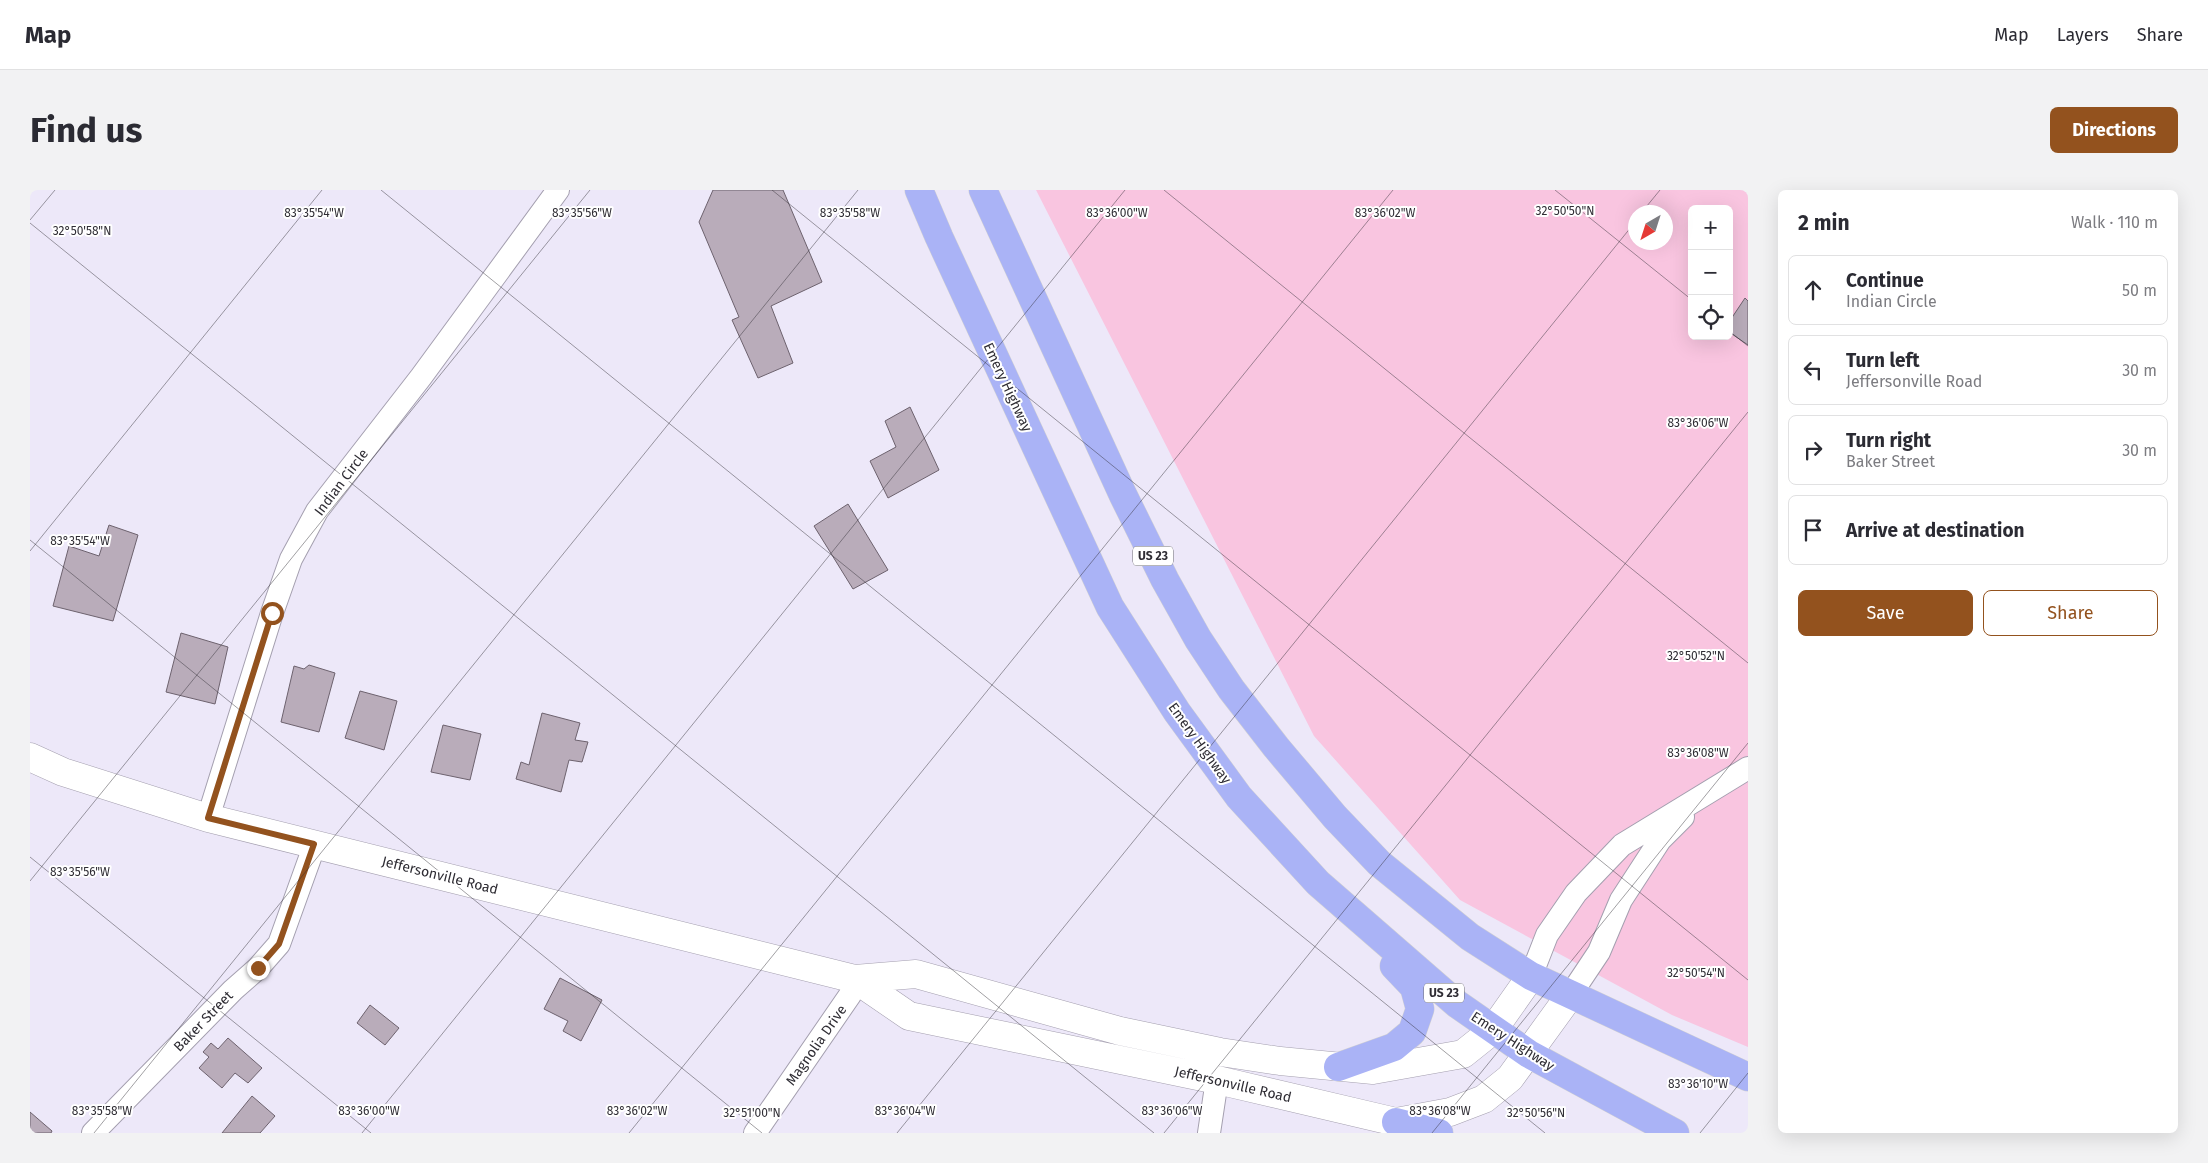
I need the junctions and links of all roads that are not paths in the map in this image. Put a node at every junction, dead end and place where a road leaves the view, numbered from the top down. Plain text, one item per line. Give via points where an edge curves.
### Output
1 (558, 190) edge
2 (919, 190) edge
3 (983, 190) edge
4 (30, 756) edge
5 (1748, 768) edge
6 (1721, 783) junction
7 (208, 818) junction
8 (314, 844) junction
9 (1364, 924) junction
10 (1531, 976) junction
11 (855, 979) junction
12 (1571, 994) junction
13 (1493, 1030) junction
14 (1529, 1054) junction
15 (1338, 1067) junction
16 (1748, 1077) edge
17 (1217, 1080) junction
18 (1396, 1122) junction
19 (94, 1132) edge
20 (755, 1133) edge
21 (1209, 1133) edge
22 (1439, 1133) edge
23 (1675, 1133) edge

1 - 7 street, Indian Circle via 421,377 317,511 288,568
2 - 9 highway, Emery Highway / US 23 via 1110,607 1177,712 1239,797 1318,884
3 - 10 highway, US 23 via 1141,533 1198,639 1231,689 1335,817 1379,863 1470,937
4 - 7 street, Jeffersonville Road via 63,772
5 - 6 street
6 - 10 street via 1622,845 1576,893 1547,935
6 - 12 street via 1660,840 1622,900 1599,952
7 - 8 street, Jeffersonville Road
8 - 11 street, Jeffersonville Road
8 - 19 street, Baker Street via 279,944
9 - 13 highway, Emery Highway / US 23 via 1457,1004
9 - 15 highway via 1384,957 1414,986 1420,1009 1412,1032 1394,1047
10 - 12 highway, US 23
10 - 13 street, Jeffersonville Road
11 - 15 street, Jeffersonville Road via 916,974 1120,1031 1220,1052
11 - 17 street, Jeffersonville Road via 909,1016
11 - 20 street, Magnolia Drive via 850,995
12 - 14 street, Jeffersonville Road
12 - 16 highway, US 23
13 - 14 highway, Emery Highway / US 23
13 - 15 street, Jeffersonville Road via 1463,1054 1373,1070
14 - 18 street, Jeffersonville Road via 1510,1078 1484,1099 1450,1112
14 - 23 highway, Emery Highway / US 23
17 - 18 street, Jeffersonville Road
17 - 21 street
18 - 22 highway

